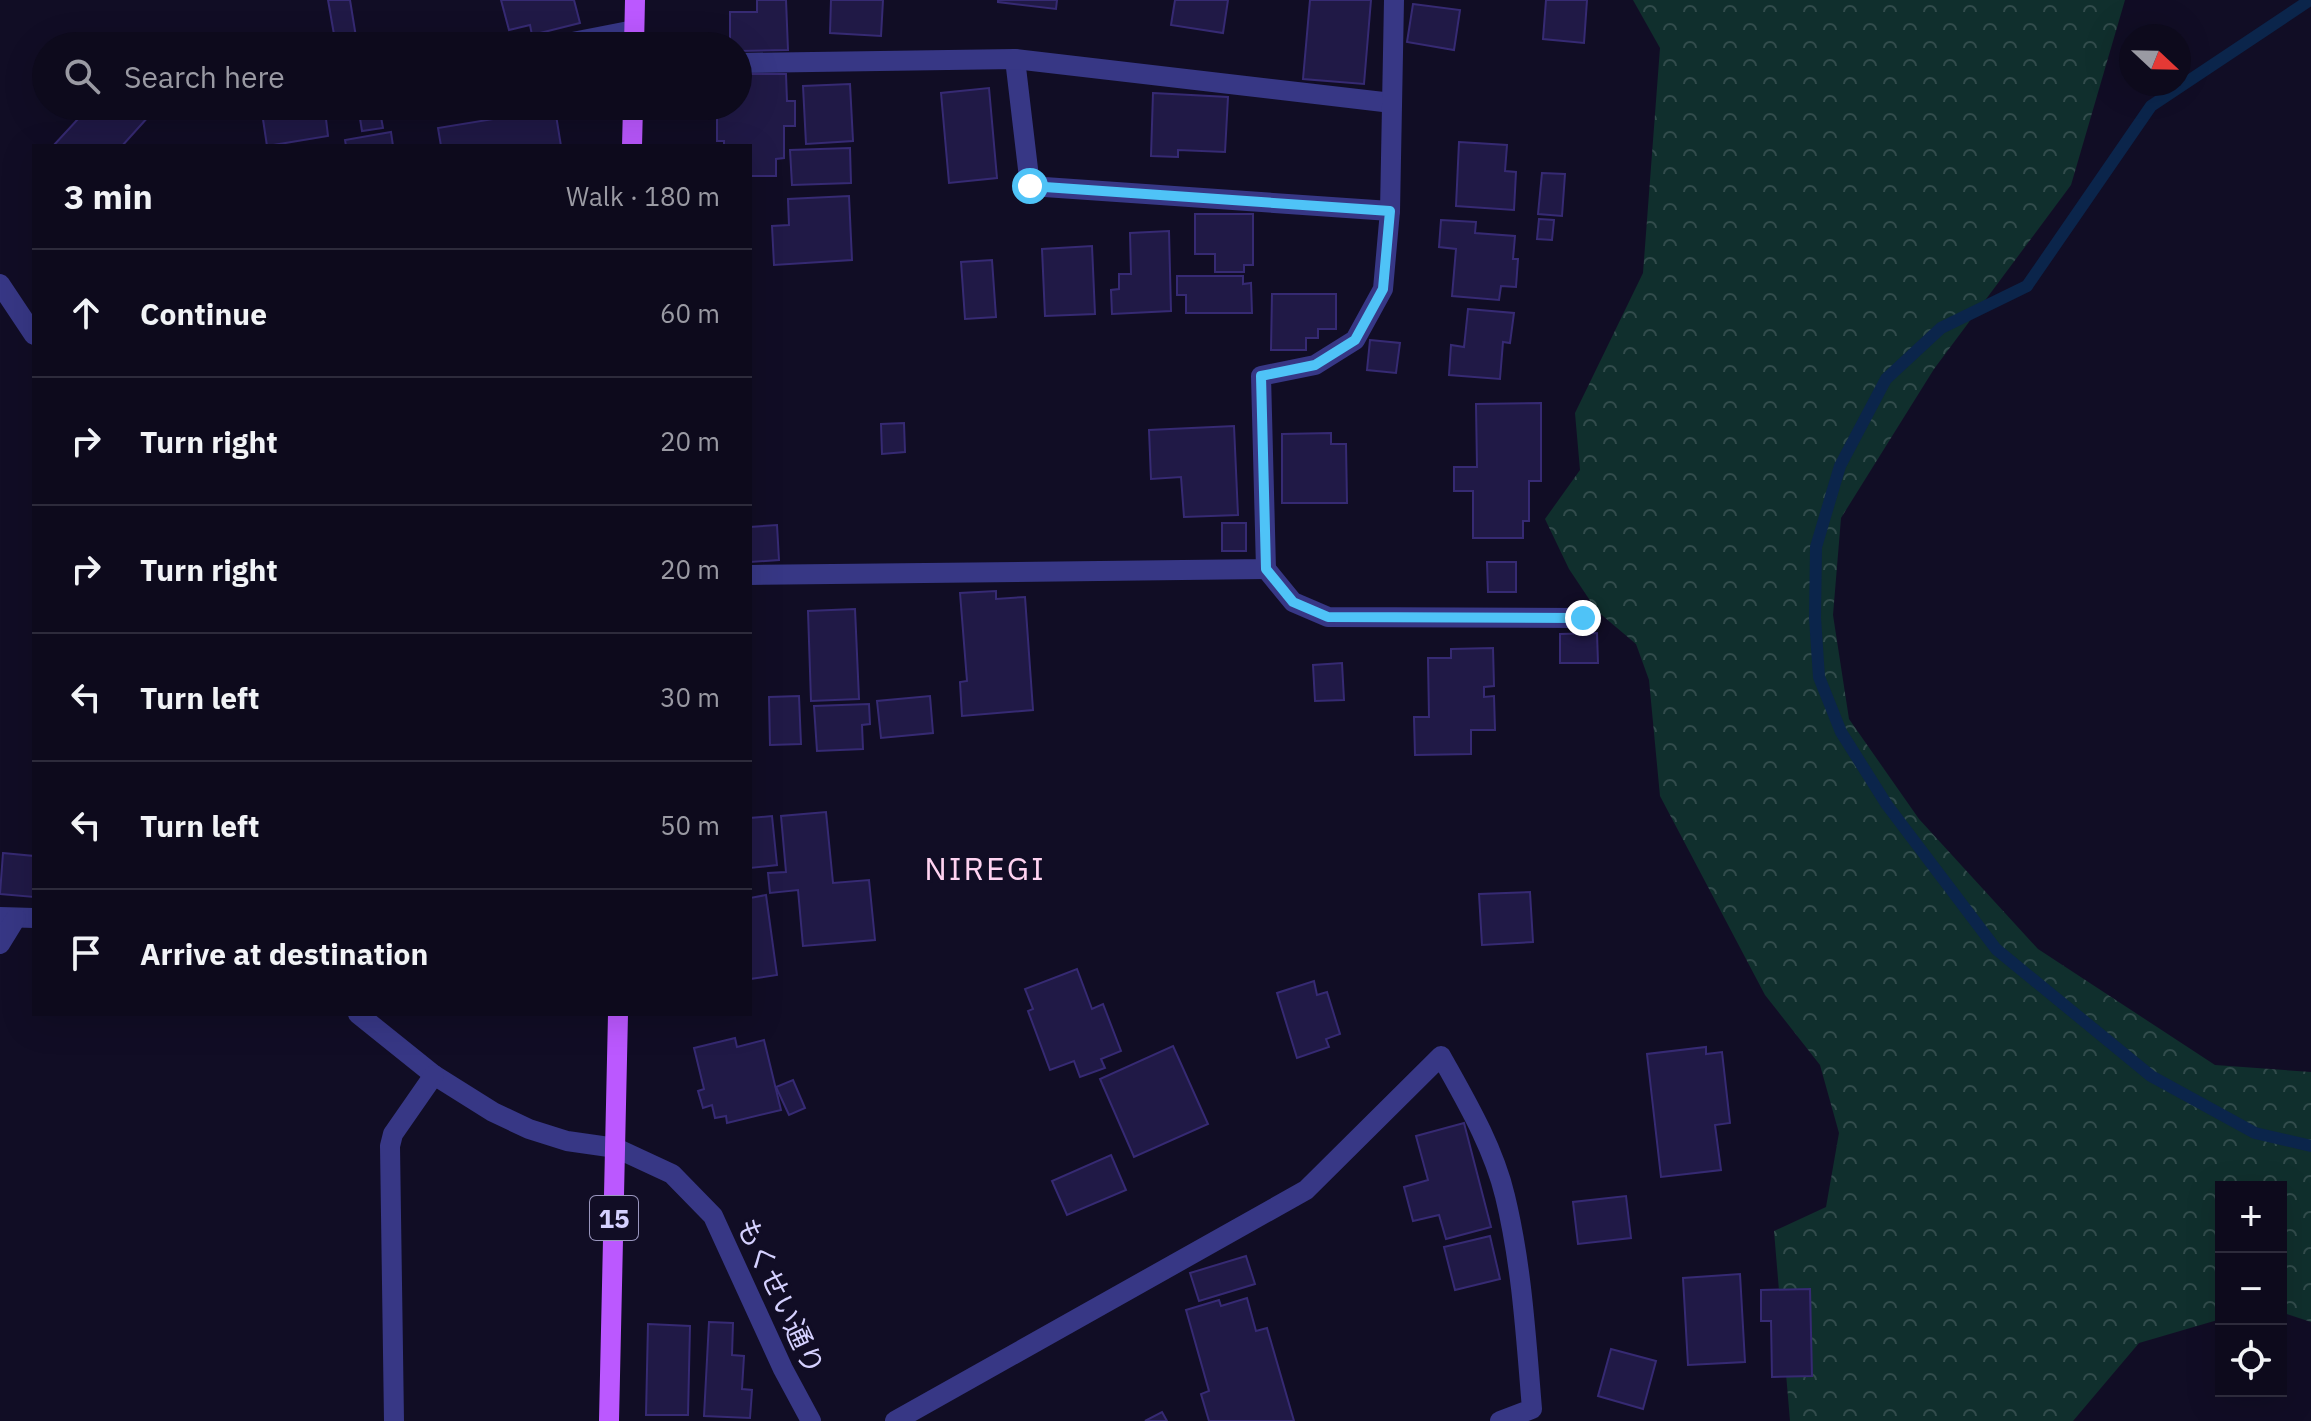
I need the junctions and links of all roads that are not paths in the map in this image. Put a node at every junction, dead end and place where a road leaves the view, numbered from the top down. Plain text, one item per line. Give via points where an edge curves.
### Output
1 (635, 0) edge
2 (1394, 0) edge
3 (634, 32) edge
4 (1015, 59) junction
5 (752, 63) edge
6 (1392, 103) junction
7 (633, 120) edge
8 (632, 144) edge
9 (1390, 211) junction
10 (0, 284) edge
11 (32, 332) edge
12 (1266, 569) junction
13 (752, 575) edge
14 (1583, 618) dead end
15 (17, 918) edge
16 (0, 944) edge
17 (360, 1016) edge
18 (618, 1016) edge
19 (434, 1075) junction
20 (616, 1148) junction
21 (394, 1421) edge
22 (609, 1421) edge
23 (811, 1421) edge
24 (895, 1421) edge
25 (1500, 1421) edge

1 - 3 main road
2 - 6 street
4 - 5 street
4 - 6 street
4 - 9 street via 1030,186
6 - 9 street
7 - 8 main road
9 - 12 street via 1383,289 1355,340 1315,365 1261,376
10 - 11 street
12 - 13 street
12 - 14 street via 1293,602 1328,617
15 - 16 street
17 - 19 street, もくせい通り
18 - 20 main road, 15
19 - 20 street, もくせい通り via 529,1129
19 - 21 street via 390,1146
20 - 22 main road, 15
20 - 23 street, もくせい通り via 672,1174 713,1216
24 - 25 street via 1306,1190 1441,1056 1481,1127 1500,1181 1520,1286 1532,1409

